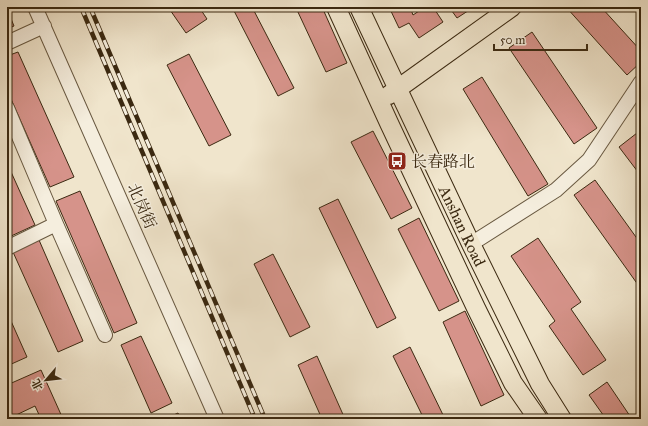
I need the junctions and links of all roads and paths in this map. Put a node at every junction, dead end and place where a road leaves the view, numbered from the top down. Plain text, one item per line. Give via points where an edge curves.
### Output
1 (36, 7) edge
2 (336, 7) edge
3 (359, 7) edge
4 (512, 7) edge
5 (44, 26) junction
6 (7, 43) edge
7 (641, 82) edge
8 (398, 89) junction
9 (380, 103) junction
10 (7, 108) edge
11 (56, 224) junction
12 (471, 244) junction
13 (7, 248) edge
14 (105, 335) dead end
15 (217, 419) edge
16 (538, 419) edge
17 (562, 419) edge

1 - 5 street, 北岗街
2 - 9 main road, Anshan Road
3 - 8 main road, Anshan Road
4 - 8 main road
5 - 6 street
5 - 15 street, 北岗街
7 - 12 street via 589,160 556,190
8 - 9 main road
8 - 12 main road, Anshan Road
9 - 16 main road, Anshan Road via 476,308 514,383
10 - 11 street
11 - 13 street
11 - 14 street
12 - 17 main road, Anshan Road via 540,384

